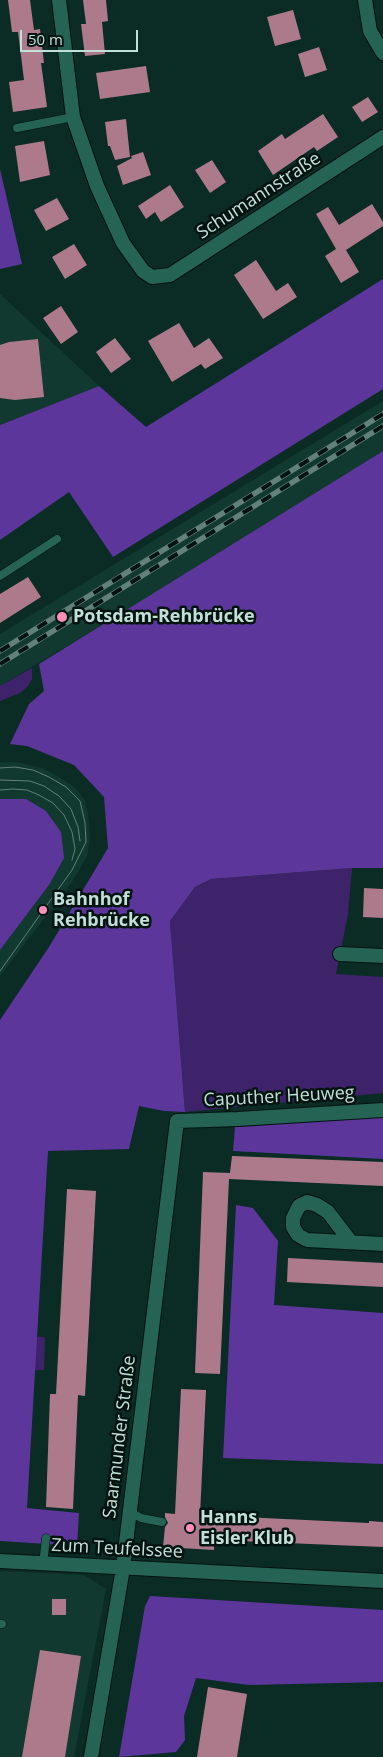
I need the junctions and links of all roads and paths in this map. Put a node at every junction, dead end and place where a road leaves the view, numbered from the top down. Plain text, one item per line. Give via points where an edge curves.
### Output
1 (58, 0) edge
2 (365, 0) edge
3 (383, 53) edge
4 (73, 116) junction
5 (17, 128) dead end
6 (383, 137) edge
7 (57, 539) dead end
8 (0, 576) edge
9 (340, 954) dead end
10 (383, 956) edge
11 (383, 1110) edge
12 (177, 1121) joint
13 (351, 1242) dead end
14 (383, 1244) edge
15 (130, 1512) junction
16 (162, 1522) dead end
17 (46, 1538) dead end
18 (0, 1561) edge
19 (43, 1564) junction
20 (123, 1568) junction
21 (383, 1581) edge
22 (91, 1757) edge

1 - 4 street
2 - 3 street via 370,31
4 - 5 lane
4 - 6 street, Schumannstraße via 97,186 123,242 143,271 152,277 170,276
7 - 8 lane
9 - 10 street
11 - 12 street, Caputher Heuweg
12 - 15 street, Saarmunder Straße
13 - 14 street
15 - 16 lane
15 - 20 street, Saarmunder Straße
17 - 19 lane
18 - 19 street, Zum Teufelssee
19 - 20 street, Zum Teufelssee
20 - 21 street, Zum Teufelssee
20 - 22 street, Saarmunder Straße

